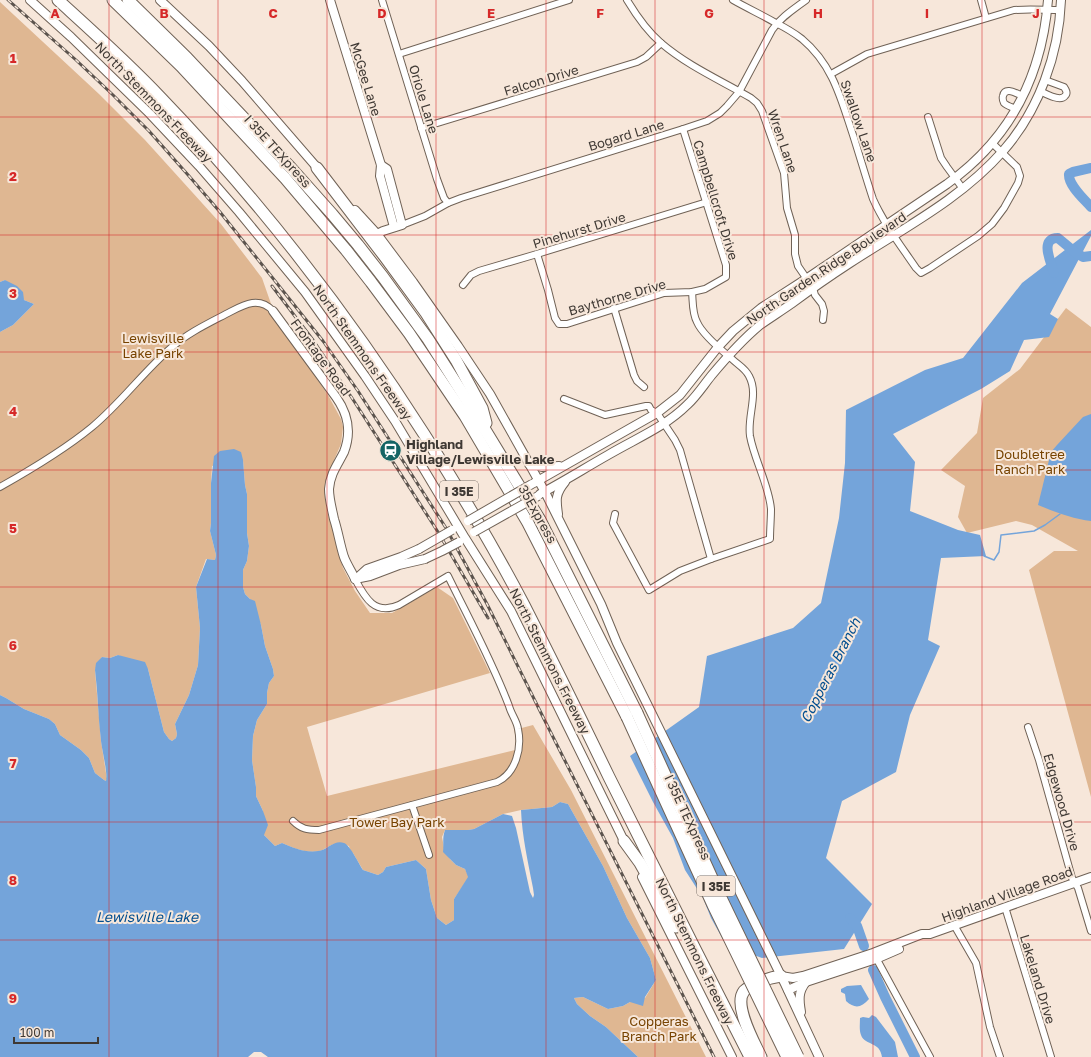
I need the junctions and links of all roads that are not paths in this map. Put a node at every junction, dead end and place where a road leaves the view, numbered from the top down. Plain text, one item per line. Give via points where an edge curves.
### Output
1 (30, 0) edge
2 (58, 0) edge
3 (113, 0) edge
4 (128, 0) edge
5 (160, 0) edge
6 (330, 0) edge
7 (382, 0) edge
8 (570, 0) edge
9 (626, 0) edge
10 (733, 0) edge
11 (806, 0) edge
12 (981, 0) edge
13 (1048, 0) edge
14 (1061, 0) edge
15 (1047, 10) junction
16 (1061, 10) junction
17 (986, 18) junction
18 (777, 24) junction
19 (661, 43) junction
20 (398, 54) junction
21 (831, 74) junction
22 (1045, 80) junction
23 (1040, 91) junction
24 (739, 92) junction
25 (1023, 96) junction
26 (1016, 110) junction
27 (928, 117) dead end
28 (421, 128) junction
29 (684, 129) junction
30 (992, 143) junction
31 (1003, 152) junction
32 (317, 168) junction
33 (955, 178) junction
34 (963, 189) junction
35 (707, 202) junction
36 (448, 203) junction
37 (886, 225) junction
38 (398, 226) junction
39 (377, 234) junction
40 (894, 236) junction
41 (537, 254) junction
42 (726, 277) joint
43 (806, 279) junction
44 (463, 285) dead end
45 (813, 288) junction
46 (692, 292) junction
47 (614, 308) junction
48 (273, 311) joint
49 (822, 320) dead end
50 (409, 333) joint
51 (718, 347) junction
52 (728, 356) junction
53 (644, 387) dead end
54 (564, 399) dead end
55 (657, 413) junction
56 (664, 424) junction
57 (489, 436) junction
58 (529, 464) junction
59 (565, 464) junction
60 (569, 478) junction
61 (535, 482) junction
62 (0, 486) edge
63 (542, 494) junction
64 (615, 514) dead end
65 (558, 519) junction
66 (455, 528) junction
67 (462, 540) junction
68 (711, 559) junction
69 (355, 579) junction
70 (632, 715) junction
71 (1028, 727) dead end
72 (412, 805) junction
73 (293, 821) dead end
74 (624, 841) junction
75 (429, 855) dead end
76 (1091, 877) edge
77 (1074, 882) junction
78 (1005, 908) junction
79 (954, 925) junction
80 (1091, 931) edge
81 (692, 943) junction
82 (875, 956) junction
83 (781, 976) junction
84 (806, 982) junction
85 (788, 990) junction
86 (803, 1022) junction
87 (732, 1057) edge
88 (750, 1057) edge
89 (761, 1057) edge
90 (787, 1057) edge
91 (798, 1057) edge
92 (819, 1057) edge
93 (930, 1057) edge
94 (1000, 1057) edge
95 (1051, 1057) edge

1 - 66 main road, North Stemmons Freeway via 150,114 239,212 305,292 395,421
2 - 81 highway, North Stemmons Freeway / I 35E via 158,94 232,175 306,265 402,399 494,549 523,603
3 - 50 highway, I 35E TEXpress via 181,66 285,178 346,250
4 - 57 highway, I 35E via 198,69 291,168 358,245 428,339
5 - 32 main road via 242,81
6 - 38 main road, McGee Lane via 381,165 380,176
7 - 20 street, Oriole Lane
8 - 20 street
9 - 19 street, Wren Lane via 642,23
10 - 18 street, Swallow Lane
11 - 18 street, Bogard Lane
12 - 17 street
13 - 15 main road, North Garden Ridge Boulevard
14 - 16 main road, North Garden Ridge Boulevard
15 - 16 street
15 - 17 street via 1014,10
15 - 25 main road, North Garden Ridge Boulevard via 1038,56
16 - 22 main road, North Garden Ridge Boulevard
17 - 21 street via 867,54
18 - 21 street, Swallow Lane via 802,39
18 - 24 street, Bogard Lane
19 - 24 street, Wren Lane via 688,63
19 - 28 street, Falcon Drive via 637,62
20 - 28 street, Oriole Lane
21 - 37 street, Swallow Lane via 873,199
22 - 23 main road, North Garden Ridge Boulevard
22 - 23 street via 1064,87 1066,95 1059,99
23 - 31 main road, North Garden Ridge Boulevard
24 - 29 street, Bogard Lane via 727,106 708,121
24 - 43 street, Wren Lane via 757,104 766,122 784,173 787,208 795,235 795,254 798,266
25 - 26 main road, North Garden Ridge Boulevard
25 - 26 street via 1010,91 1003,95 1005,104
26 - 30 main road, North Garden Ridge Boulevard
27 - 33 street via 942,158
28 - 36 street, Oriole Lane via 439,186
29 - 35 street, Campbellcroft Drive
29 - 36 street, Bogard Lane
30 - 31 street
30 - 33 main road, North Garden Ridge Boulevard via 973,164
31 - 34 main road, North Garden Ridge Boulevard
31 - 40 street, Swallow Lane via 1017,167 1020,176 1018,183 997,218 978,236 921,273
32 - 39 main road
32 - 57 highway via 426,313 482,408
33 - 34 street
33 - 37 main road, North Garden Ridge Boulevard
34 - 40 main road, North Garden Ridge Boulevard
35 - 41 street, Pinehurst Drive
35 - 42 street, Campbellcroft Drive via 726,265
36 - 38 street, Bogard Lane via 425,216
37 - 40 street, Swallow Lane
37 - 43 main road, North Garden Ridge Boulevard
38 - 39 main road
39 - 58 main road via 490,394
40 - 45 main road, North Garden Ridge Boulevard
41 - 44 street, Pinehurst Drive via 478,272 471,275
41 - 47 street, Baythorne Drive via 559,324 567,324
42 - 46 street, Baythorne Drive via 705,289
43 - 45 street, Wren Lane
43 - 51 main road, North Garden Ridge Boulevard via 761,308
45 - 49 street, Wren Lane via 824,311
45 - 52 main road, North Garden Ridge Boulevard via 747,336
46 - 47 street, Baythorne Drive via 664,293
46 - 51 street via 696,321
47 - 53 street via 634,375
48 - 62 street via 263,303 254,302 195,330 162,356 93,426 66,446
48 - 69 main road, Frontage Road via 336,397 347,418 347,441 332,476 329,492 343,553
50 - 70 highway, 35Express via 465,416 528,523
51 - 52 street
51 - 55 main road, North Garden Ridge Boulevard via 680,395
52 - 56 main road, North Garden Ridge Boulevard via 688,405
52 - 68 street via 745,370 752,383 750,435 768,495 770,539
54 - 55 street via 605,415 646,406
55 - 56 street
55 - 59 main road, North Garden Ridge Boulevard
56 - 60 main road, North Garden Ridge Boulevard
56 - 68 street via 680,450
57 - 70 highway, I 35E via 540,520
58 - 59 main road via 546,468
58 - 61 main road
59 - 61 main road, North Garden Ridge Boulevard
60 - 63 main road, North Garden Ridge Boulevard
60 - 65 main road via 557,497
61 - 63 main road
61 - 66 main road, North Garden Ridge Boulevard, bridge
63 - 65 main road
63 - 67 main road, North Garden Ridge Boulevard, bridge
64 - 68 street via 614,523 649,590 680,571
65 - 83 main road
66 - 67 main road, North Stemmons Freeway
66 - 69 main road, North Garden Ridge Boulevard, bridge via 401,557 367,569
67 - 69 main road, North Garden Ridge Boulevard, bridge via 424,559 399,564 370,576
67 - 74 main road, North Stemmons Freeway via 511,611
69 - 72 street via 369,602 379,607 390,608 448,576 503,690 518,729 519,750 514,765 504,779
70 - 90 highway, I 35E TEXpress, bridge via 713,905
70 - 91 highway, I 35E, bridge
71 - 77 street, Edgewood Drive
72 - 73 street via 319,830 307,830
72 - 75 street
74 - 81 highway via 640,863 680,934
74 - 87 main road, North Stemmons Freeway
76 - 77 main road, Highland Village Road
77 - 78 main road, Highland Village Road
77 - 80 street, Edgewood Drive
78 - 79 main road, Highland Village Road
78 - 95 street, Lakeland Drive
79 - 82 main road, Highland Village Road
79 - 94 street via 976,963 990,1027
81 - 88 highway, North Stemmons Freeway / I 35E
82 - 83 main road, Highland Village Road via 803,976
82 - 84 main road, Highland Village Road
82 - 93 street
83 - 85 main road
83 - 89 highway via 748,987 741,998 742,1015
84 - 85 main road, Highland Village Road
84 - 86 main road via 802,987 799,1001
85 - 86 main road
86 - 92 main road

